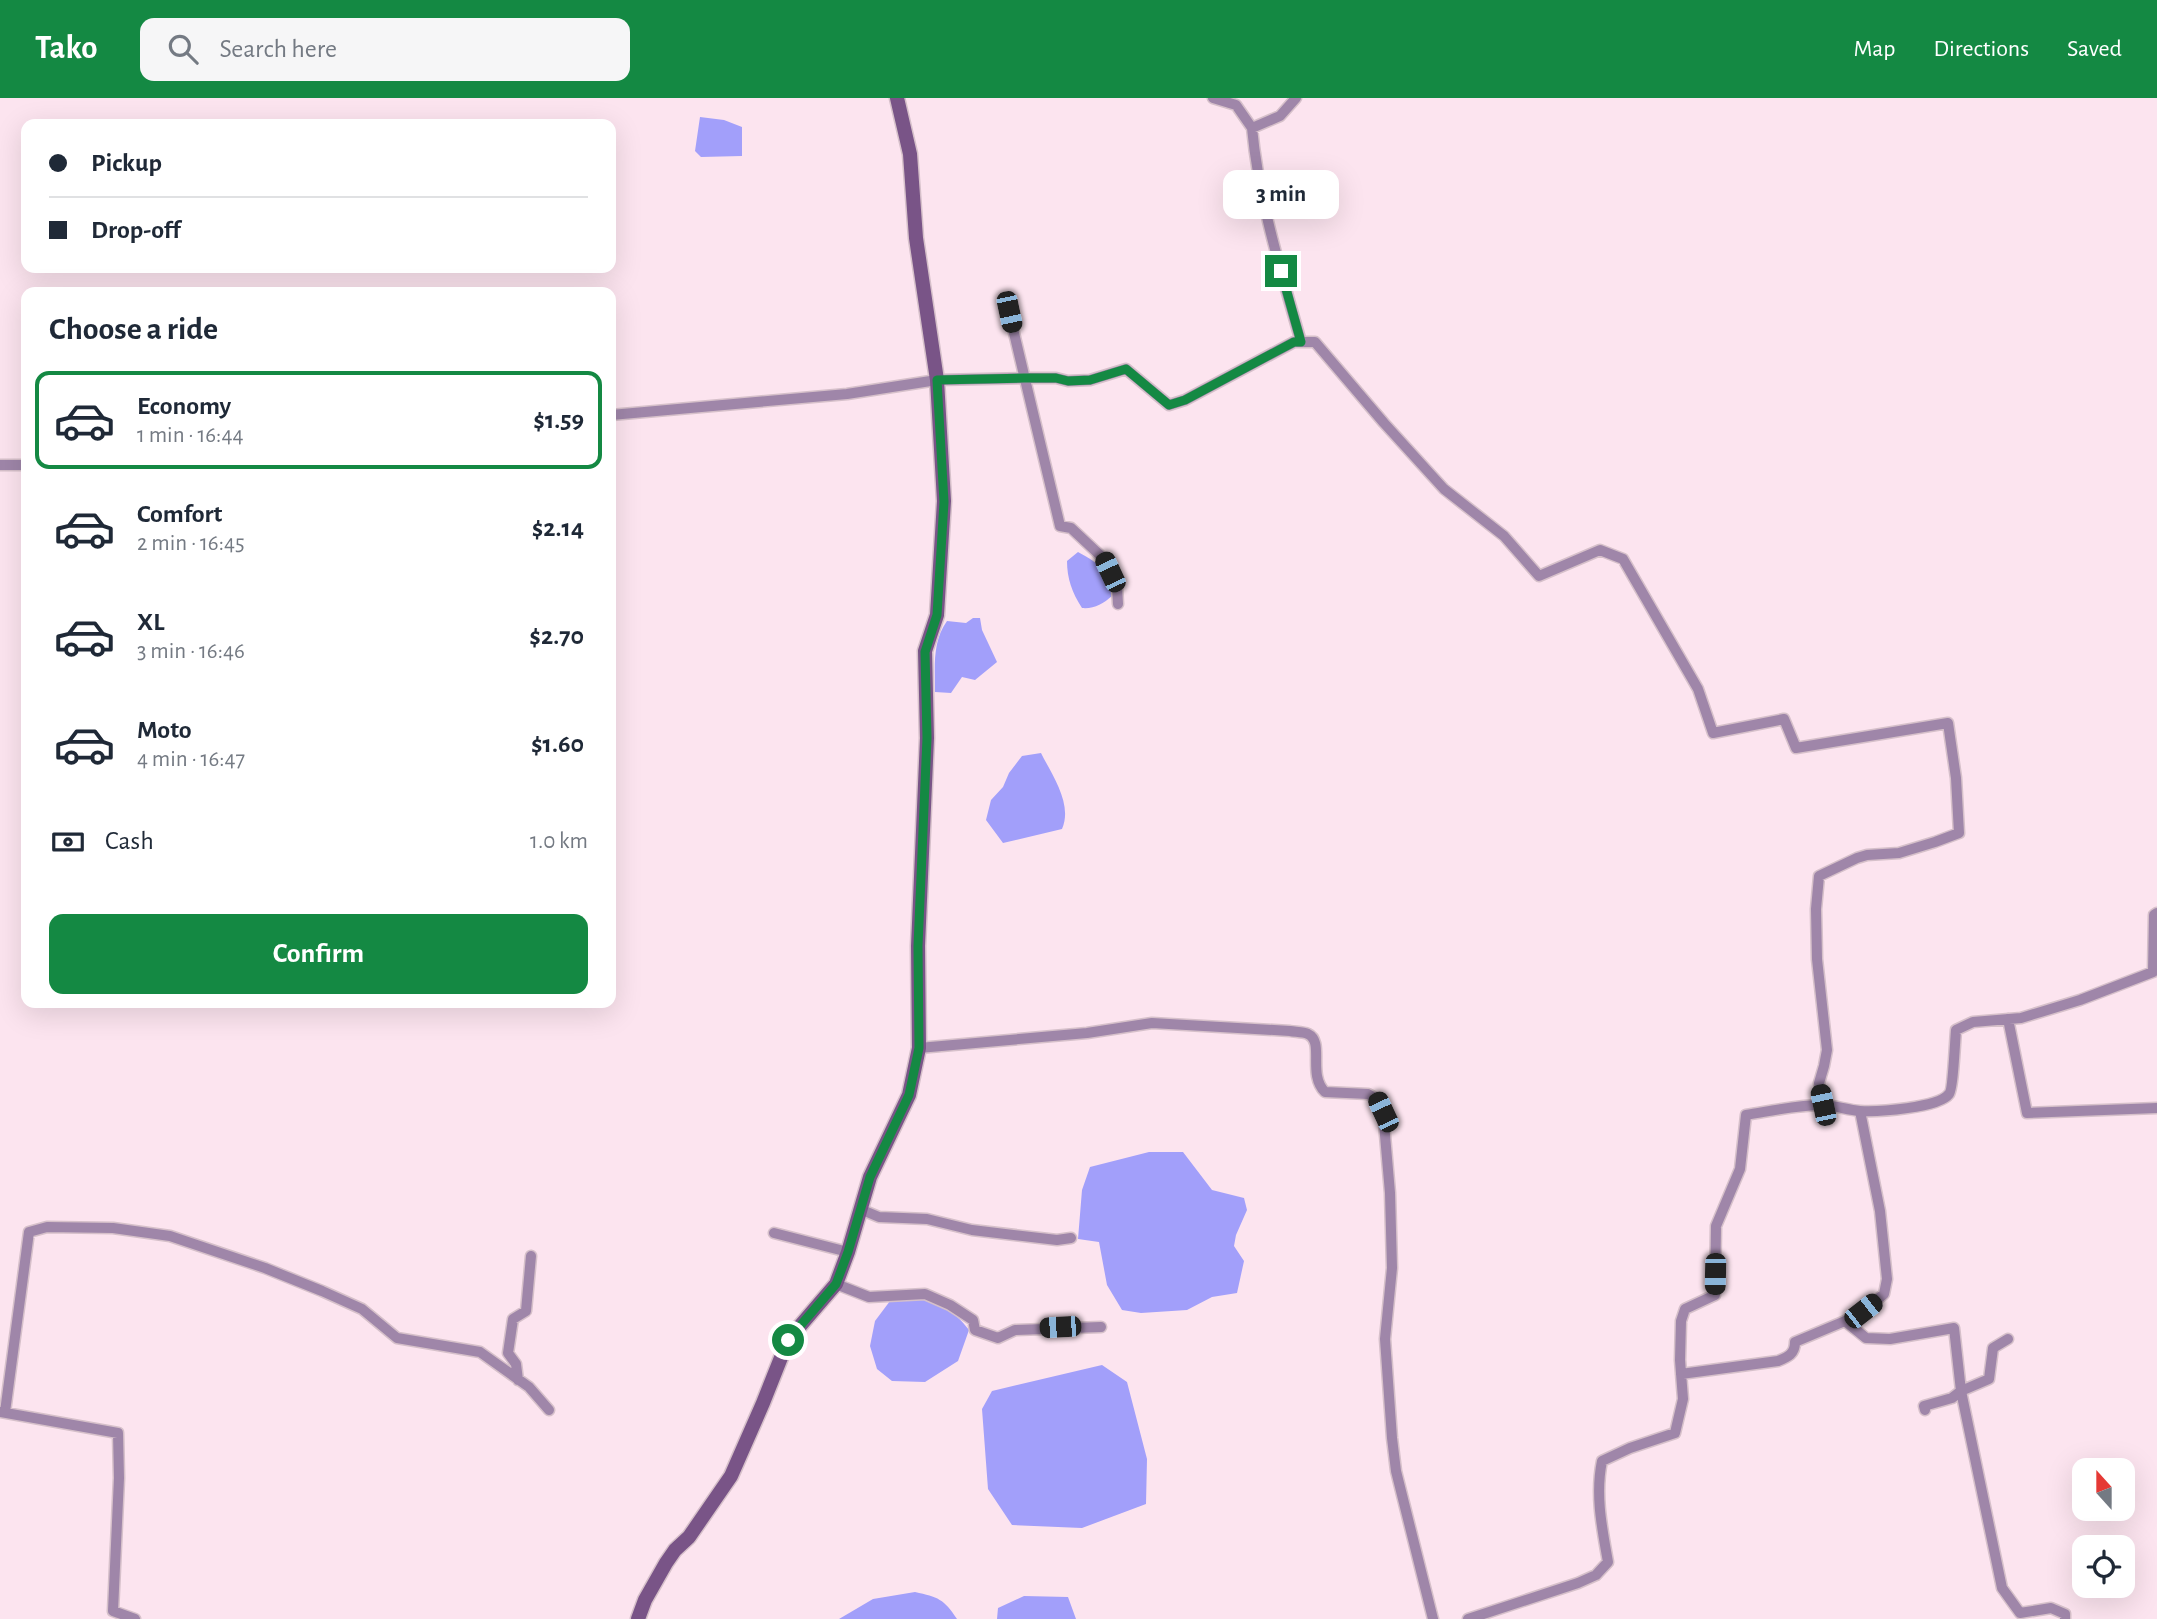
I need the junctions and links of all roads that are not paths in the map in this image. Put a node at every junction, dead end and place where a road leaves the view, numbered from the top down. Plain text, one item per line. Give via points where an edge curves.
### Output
1 (897, 98) edge
2 (1213, 98) edge
3 (1296, 98) edge
4 (1252, 128) junction
5 (1009, 312) dead end
6 (1301, 342) junction
7 (1024, 378) junction
8 (937, 380) junction
9 (616, 415) edge
10 (21, 464) edge
11 (0, 465) edge
12 (1118, 604) dead end
13 (2157, 913) edge
14 (2008, 1019) junction
15 (919, 1048) junction
16 (1823, 1105) junction
17 (2157, 1108) edge
18 (1860, 1111) junction
19 (860, 1209) junction
20 (775, 1233) dead end
21 (1071, 1238) dead end
22 (848, 1252) junction
23 (531, 1256) dead end
24 (836, 1284) junction
25 (1845, 1321) junction
26 (1101, 1327) dead end
27 (2008, 1339) dead end
28 (1681, 1374) junction
29 (518, 1380) junction
30 (1961, 1391) junction
31 (548, 1410) dead end
32 (1925, 1410) dead end
33 (3, 1412) edge
34 (135, 1619) edge
35 (638, 1619) edge
36 (1433, 1619) edge
37 (1468, 1619) edge
38 (2065, 1619) edge

1 - 8 main road via 910,155 916,238
2 - 4 street via 1236,106
3 - 4 street via 1280,116
4 - 6 street via 1267,224
5 - 7 street
6 - 7 street via 1169,405 1126,369 1090,380
6 - 16 street via 1315,342 1444,489 1504,536 1539,576 1600,550 1623,559 1698,689 1713,733 1784,719 1796,748 1948,723 1959,832 1899,853 1857,858 1819,876 1817,960 1827,1050 1819,1083
7 - 8 street
7 - 12 street via 1060,526 1071,528 1103,558 1117,586
8 - 9 street via 847,394
8 - 15 main road via 944,502 937,615 925,652
10 - 11 street
13 - 14 street via 2153,972 2080,1000
14 - 17 street via 2027,1113
14 - 18 street via 1973,1022 1956,1030 1952,1091 1944,1100
15 - 19 main road via 909,1095
15 - 36 street via 1152,1023 1290,1031 1308,1034 1314,1040 1314,1068 1325,1092 1368,1094 1377,1099 1383,1112 1390,1193 1392,1268 1385,1339 1392,1437 1396,1471
16 - 18 street
16 - 28 street via 1746,1115 1740,1169 1716,1226 1715,1295 1685,1309
18 - 25 street via 1877,1193 1887,1279 1884,1294
19 - 21 street via 879,1217 927,1219 972,1230
19 - 22 main road
20 - 22 street
22 - 24 main road
23 - 29 street via 526,1311 513,1319 508,1353 516,1364
24 - 26 street via 869,1297 925,1294 973,1320 975,1330 998,1338 1015,1330
24 - 35 main road via 788,1340 731,1476 666,1563
25 - 28 street via 1795,1342 1790,1356 1778,1361
25 - 30 street via 1866,1338 1889,1339 1954,1328
27 - 30 street via 1993,1348 1989,1379
28 - 37 street via 1682,1399 1675,1433 1602,1461 1598,1500 1608,1562 1596,1575 1578,1583
29 - 31 street
29 - 33 street via 480,1352 397,1338 362,1309 322,1291 170,1236 113,1228 47,1227 29,1231
30 - 32 street via 1924,1406
30 - 38 street via 2001,1588 2020,1612 2051,1608
33 - 34 street via 118,1433 113,1611

